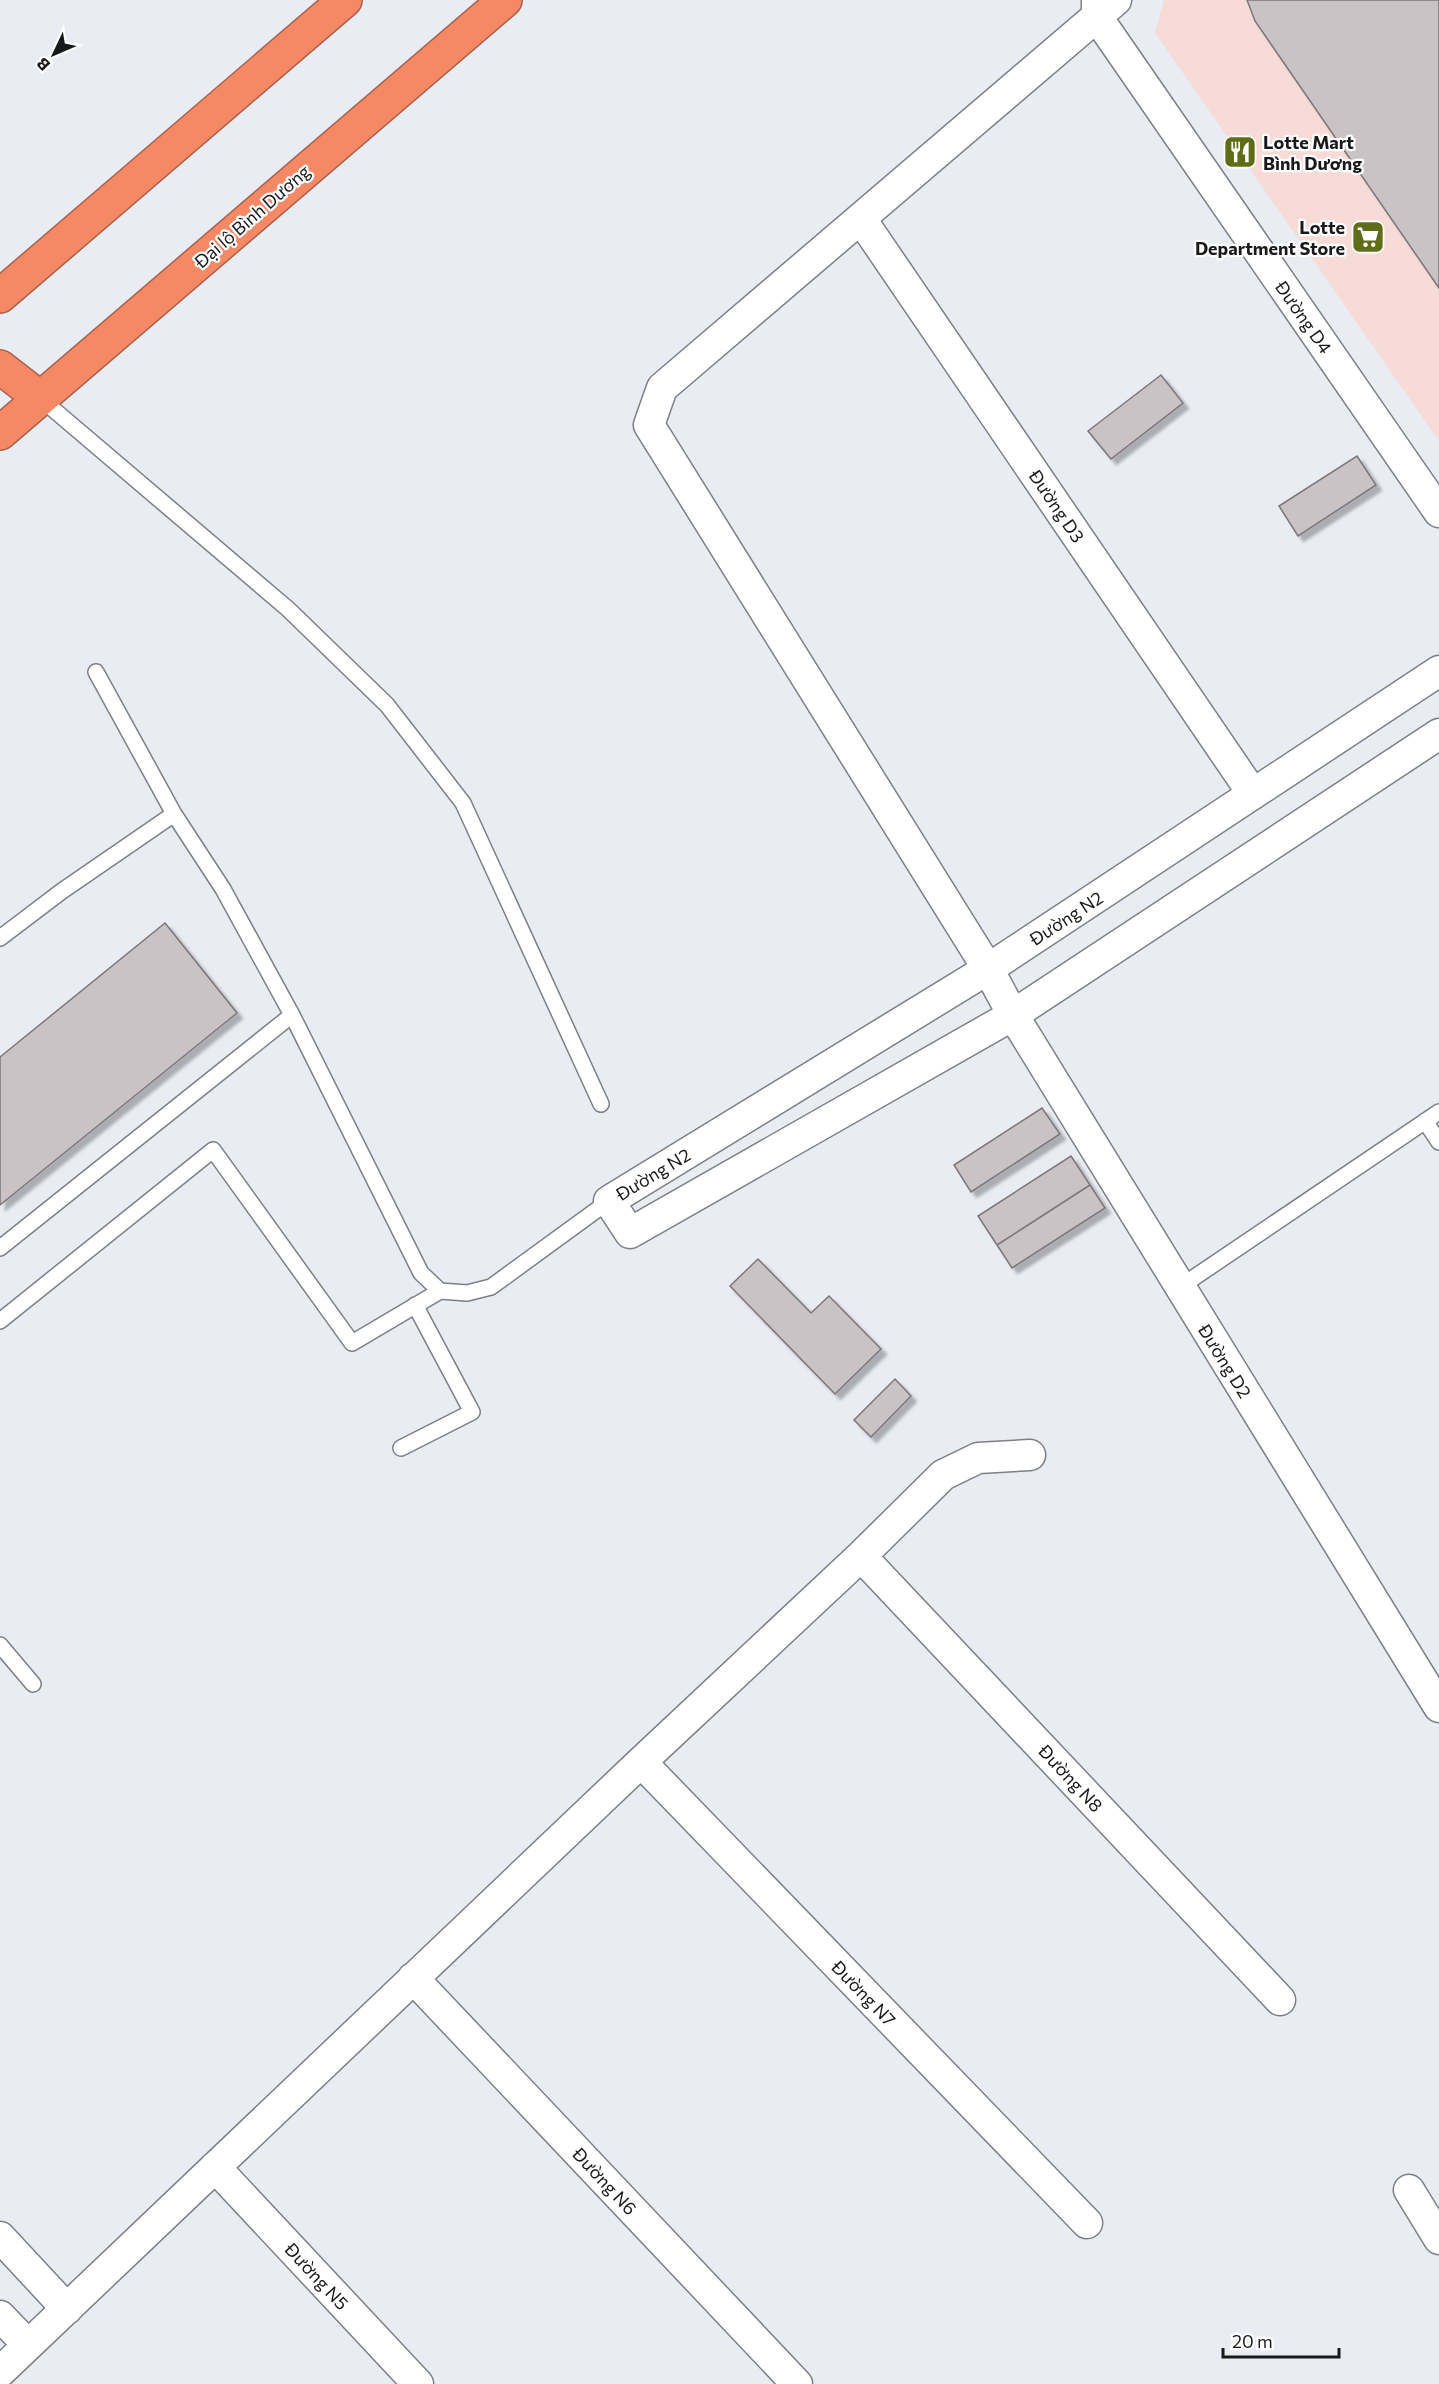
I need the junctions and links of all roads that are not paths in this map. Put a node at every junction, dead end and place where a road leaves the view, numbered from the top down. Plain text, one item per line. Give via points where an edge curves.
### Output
1 (345, 0) edge
2 (505, 0) edge
3 (1104, 6) edge
4 (861, 219) junction
5 (0, 296) edge
6 (0, 367) edge
7 (40, 398) junction
8 (0, 433) edge
9 (1439, 512) edge
10 (1439, 671) edge
11 (96, 672) dead end
12 (1439, 734) edge
13 (1253, 794) junction
14 (174, 814) junction
15 (0, 938) edge
16 (988, 969) junction
17 (1013, 1014) junction
18 (292, 1015) junction
19 (601, 1104) dead end
20 (1439, 1112) edge
21 (1425, 1121) junction
22 (1439, 1142) edge
23 (609, 1201) junction
24 (0, 1248) edge
25 (1180, 1287) junction
26 (440, 1291) junction
27 (415, 1305) junction
28 (0, 1321) edge
29 (401, 1448) dead end
30 (1030, 1455) dead end
31 (861, 1556) junction
32 (0, 1645) edge
33 (33, 1684) dead end
34 (1439, 1707) edge
35 (641, 1762) junction
36 (413, 1978) junction
37 (1280, 2000) dead end
38 (215, 2167) junction
39 (1409, 2190) dead end
40 (1087, 2223) dead end
41 (0, 2237) edge
42 (1439, 2239) edge
43 (67, 2308) junction
44 (0, 2316) edge
45 (28, 2345) junction
46 (0, 2372) edge
47 (418, 2384) edge
48 (797, 2384) edge

1 - 5 highway
2 - 7 highway, Đại lộ Bình Dương
3 - 4 street
3 - 9 street, Đường D4
4 - 13 street, Đường D3
4 - 16 street, Đường D2 via 662,388 649,425
6 - 7 highway
7 - 8 highway, Đại lộ Bình Dương
7 - 19 lane via 288,609 387,705 463,803
10 - 13 street, Đường N2
11 - 14 lane
12 - 17 street, Đường N2
13 - 16 street, Đường N2
14 - 15 lane
14 - 18 lane via 223,889
16 - 17 street, Đường D2
16 - 23 street, Đường N2
17 - 23 street, Đường N2 via 630,1233
17 - 25 street, Đường D2
18 - 24 lane
18 - 26 lane via 421,1273
20 - 21 lane
21 - 22 lane
21 - 25 lane
23 - 26 lane via 491,1287 467,1293
25 - 34 street, Đường D2
26 - 27 lane
27 - 28 lane via 352,1343 213,1150
27 - 29 lane via 472,1412
30 - 31 street via 978,1458 943,1475
31 - 35 street
31 - 37 street, Đường N8
32 - 33 lane
35 - 36 street
35 - 40 street, Đường N7
36 - 38 street
36 - 48 street, Đường N6
38 - 43 street
38 - 47 street, Đường N5
39 - 42 street
41 - 43 street
43 - 45 street
44 - 45 street
45 - 46 street

